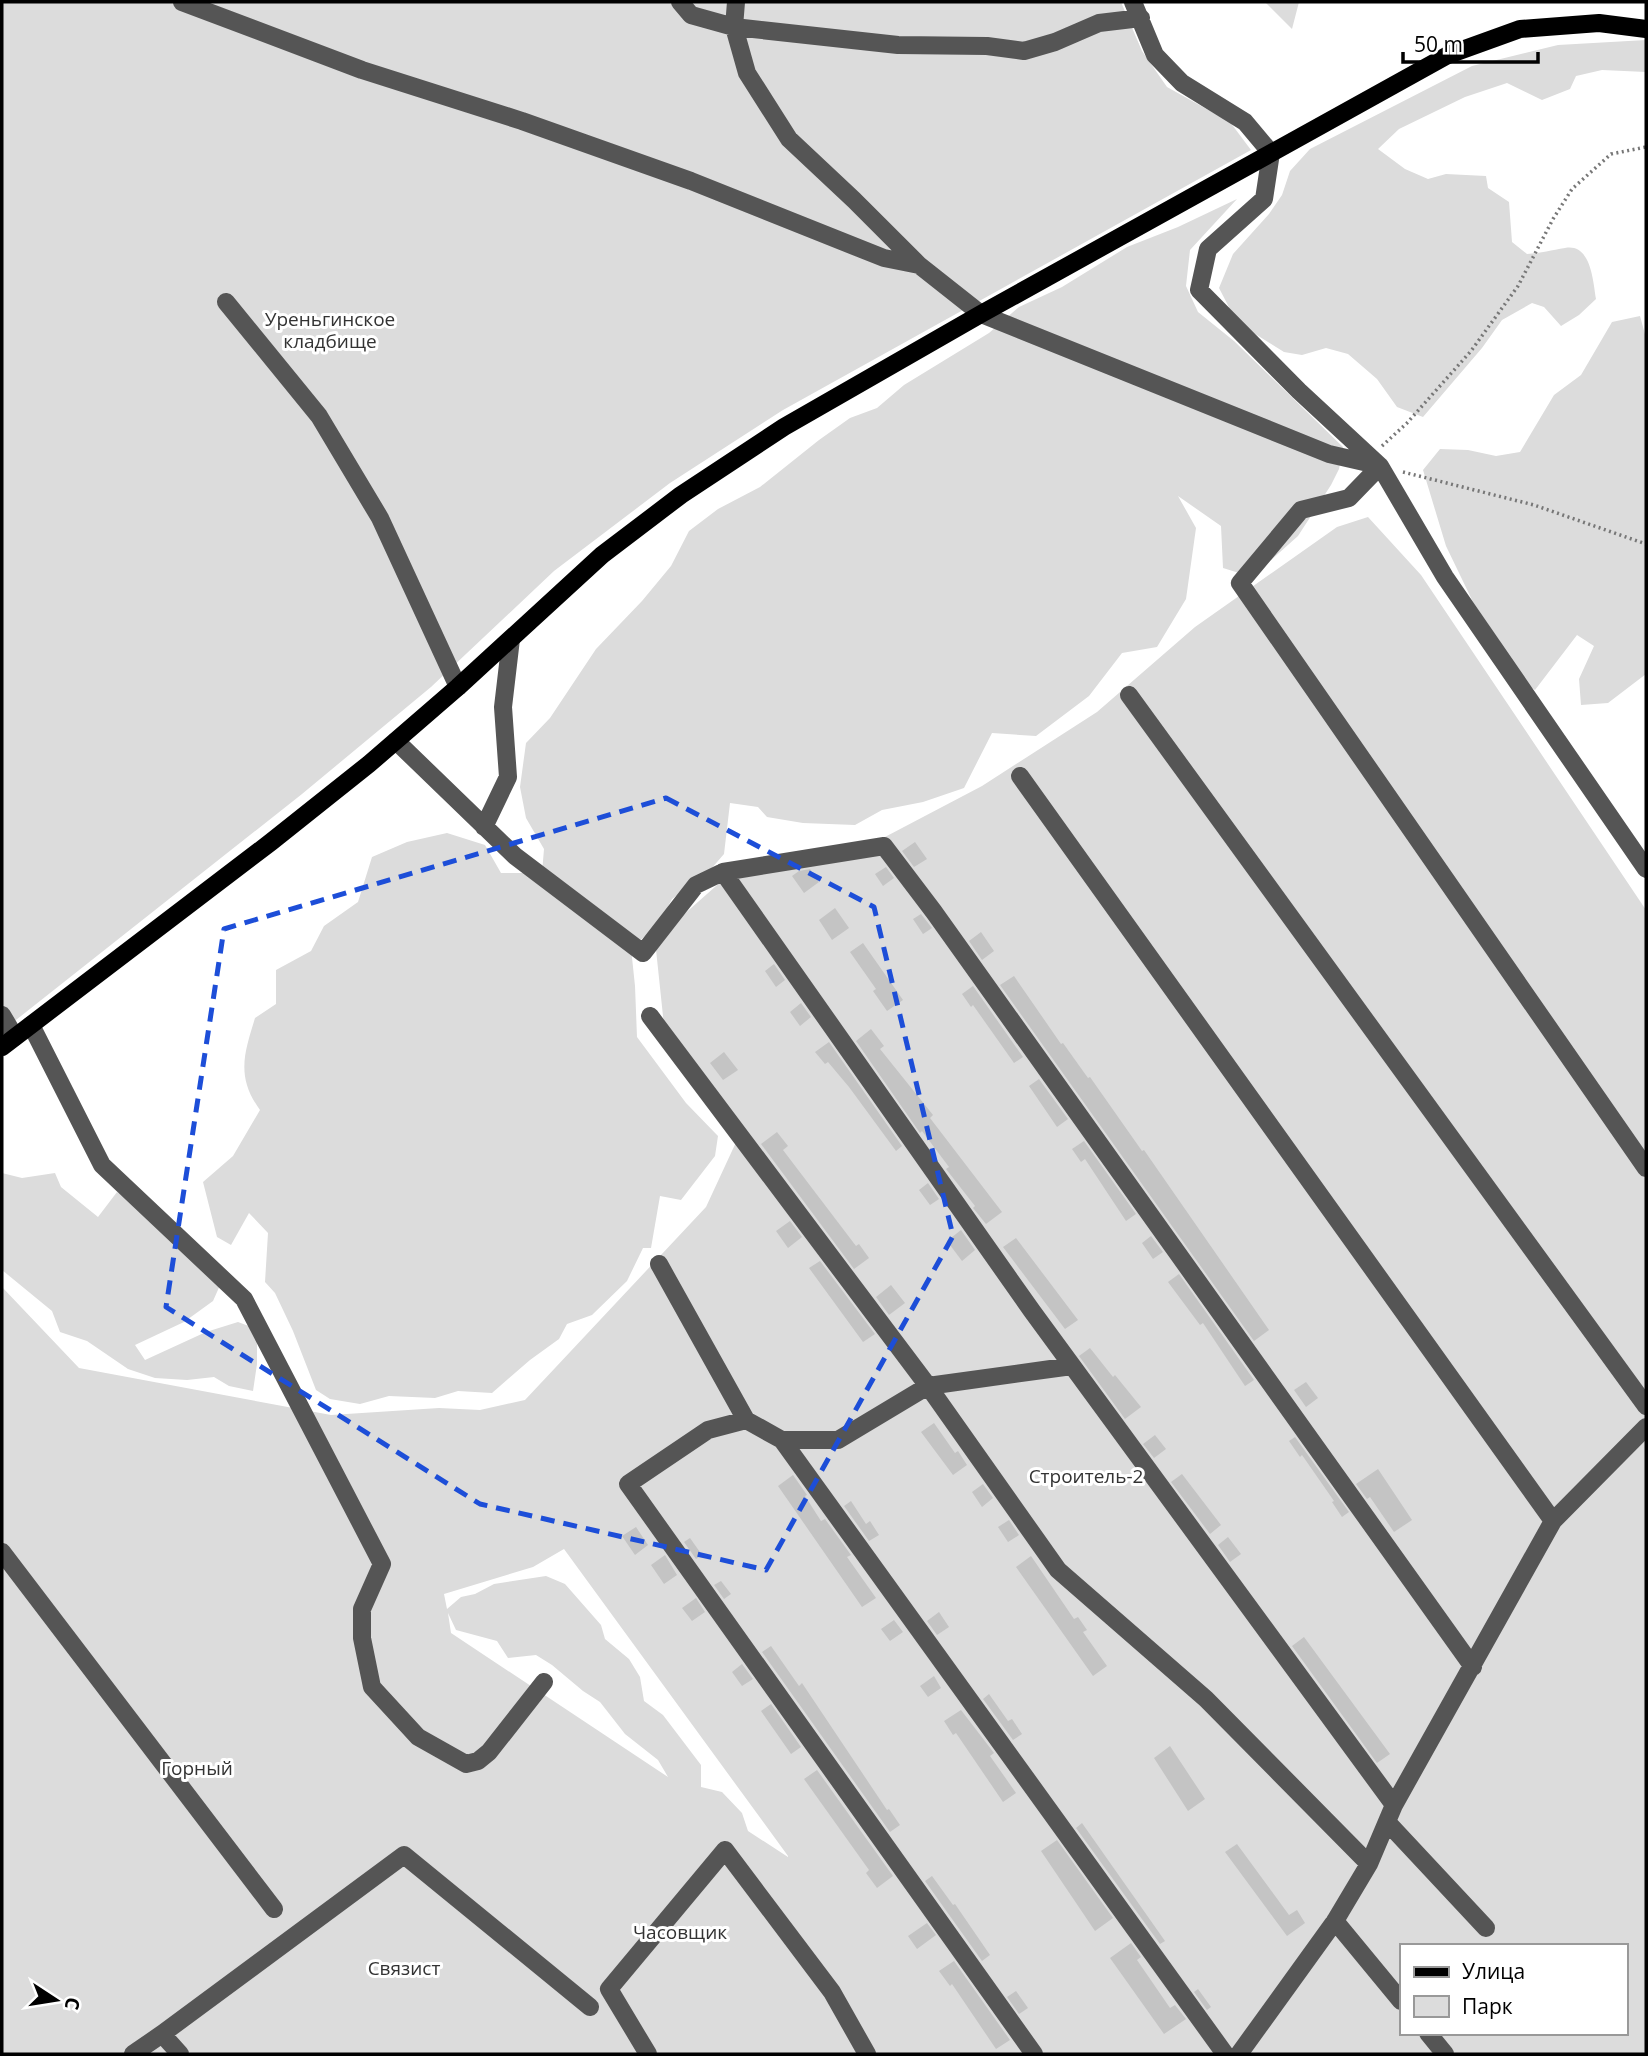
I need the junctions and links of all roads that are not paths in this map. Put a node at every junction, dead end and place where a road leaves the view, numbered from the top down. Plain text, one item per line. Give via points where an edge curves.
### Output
1 (182, 2) edge
2 (680, 2) edge
3 (736, 2) edge
4 (1137, 10) edge
5 (734, 27) junction
6 (1646, 29) edge
7 (1272, 153) junction
8 (919, 265) junction
9 (226, 302) dead end
10 (981, 314) junction
11 (1375, 461) junction
12 (511, 639) junction
13 (458, 687) junction
14 (1129, 695) dead end
15 (396, 741) junction
16 (1020, 776) dead end
17 (484, 827) junction
18 (1646, 869) edge
19 (723, 872) junction
20 (2, 1015) edge
21 (650, 1016) dead end
22 (31, 1025) junction
23 (8, 1042) edge
24 (1646, 1168) edge
25 (659, 1264) dead end
26 (1072, 1366) junction
27 (928, 1386) junction
28 (1646, 1406) edge
29 (746, 1420) junction
30 (1646, 1427) edge
31 (782, 1440) junction
32 (1553, 1521) junction
33 (2, 1552) edge
34 (1473, 1667) junction
35 (544, 1682) dead end
36 (1394, 1805) junction
37 (1387, 1822) junction
38 (1369, 1864) junction
39 (274, 1909) dead end
40 (1335, 1921) junction
41 (1486, 1928) dead end
42 (1400, 2000) edge
43 (590, 2007) dead end
44 (162, 2034) junction
45 (1430, 2035) edge
46 (133, 2054) edge
47 (180, 2054) edge
48 (648, 2054) edge
49 (867, 2054) edge
50 (1034, 2054) edge
51 (1224, 2054) edge
52 (1239, 2054) edge
53 (1445, 2054) edge

1 - 8 street via 362,70 691,181 884,258
2 - 5 street via 691,15
3 - 5 street
4 - 5 street via 1024,51 898,45
4 - 7 street via 1156,55 1173,74 1245,122
5 - 8 street via 747,73 789,139
6 - 7 main road via 1599,23 1520,29 1448,55
7 - 10 main road
7 - 11 street via 1264,199 1208,249 1199,290
8 - 10 street
9 - 13 street via 319,416 380,517
10 - 11 street via 1329,454
10 - 12 main road via 784,427 681,495 601,555
11 - 18 street via 1445,577
11 - 24 street via 1349,498 1301,510 1240,583
12 - 13 main road
12 - 17 street via 503,707 508,777
13 - 15 main road
14 - 28 street
15 - 17 street
15 - 22 main road
16 - 32 street
17 - 19 street via 643,953 696,886
19 - 26 street
19 - 34 street via 884,846
20 - 23 street
21 - 27 street
22 - 23 main road
22 - 35 street via 102,1165 244,1298 382,1564 362,1609 362,1638 372,1687 418,1737 466,1764 489,1752
25 - 29 street
26 - 27 street
26 - 36 street
27 - 31 street via 838,1440
27 - 38 street via 1058,1570 1206,1699
29 - 31 street
29 - 50 street via 708,1430 628,1484
30 - 32 street
31 - 51 street
32 - 34 street
33 - 39 street
34 - 36 street
36 - 37 street
37 - 38 street
37 - 41 street
38 - 40 street
40 - 42 street
40 - 52 street
43 - 44 street via 404,1855
44 - 46 street
44 - 47 street
45 - 53 street
48 - 49 street via 609,1989 725,1850 832,1992

